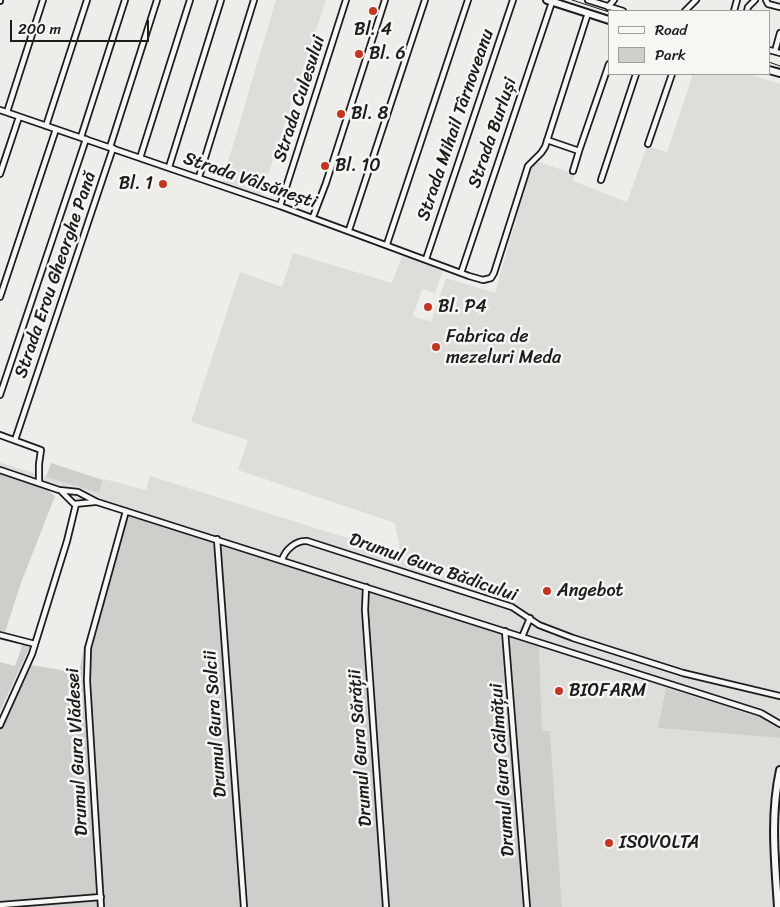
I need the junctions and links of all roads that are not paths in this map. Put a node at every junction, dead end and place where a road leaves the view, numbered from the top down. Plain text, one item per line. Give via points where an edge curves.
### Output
1 (43, 0) edge
2 (87, 0) edge
3 (124, 0) edge
4 (157, 0) edge
5 (190, 0) edge
6 (221, 0) edge
7 (254, 0) edge
8 (346, 0) edge
9 (385, 0) edge
10 (425, 0) edge
11 (468, 0) edge
12 (513, 0) edge
13 (588, 0) edge
14 (614, 0) edge
15 (696, 0) edge
16 (755, 0) edge
17 (766, 0) edge
18 (549, 1) edge
19 (608, 7) junction
20 (780, 8) edge
21 (619, 10) edge
22 (686, 10) edge
23 (747, 10) edge
24 (588, 13) junction
25 (608, 20) edge
26 (780, 33) edge
27 (777, 52) edge
28 (608, 67) edge
29 (636, 75) edge
30 (672, 75) edge
31 (0, 110) edge
32 (7, 112) junction
33 (19, 117) junction
34 (46, 126) junction
35 (56, 129) junction
36 (83, 138) junction
37 (547, 140) junction
38 (648, 144) dead end
39 (112, 148) junction
40 (579, 151) junction
41 (140, 158) junction
42 (169, 168) junction
43 (573, 171) dead end
44 (0, 174) edge
45 (199, 178) junction
46 (601, 180) dead end
47 (280, 206) junction
48 (313, 217) junction
49 (349, 230) junction
50 (387, 244) junction
51 (426, 259) junction
52 (461, 273) junction
53 (0, 297) edge
54 (0, 395) edge
55 (0, 434) edge
56 (15, 440) junction
57 (0, 470) edge
58 (39, 482) junction
59 (59, 490) junction
60 (74, 493) junction
61 (82, 495) junction
62 (71, 500) junction
63 (97, 502) junction
64 (78, 503) junction
65 (126, 512) junction
66 (217, 539) junction
67 (282, 560) junction
68 (366, 587) junction
69 (530, 618) junction
70 (505, 631) junction
71 (0, 635) edge
72 (522, 636) junction
73 (35, 644) junction
74 (780, 696) edge
75 (0, 724) edge
76 (780, 724) edge
77 (780, 770) edge
78 (101, 897) junction
79 (0, 905) edge
80 (101, 907) edge
81 (244, 907) edge
82 (386, 907) edge
83 (527, 907) edge
84 (778, 907) edge

1 - 32 street
2 - 34 street
3 - 36 street
4 - 39 street, Strada Erou Gheorghe Pană
5 - 41 street
6 - 42 street
7 - 45 street
8 - 47 street, Strada Culesului
9 - 48 street
10 - 49 street
11 - 50 street
12 - 51 street, Strada Mihail Târnoveanu
13 - 19 street
14 - 19 street
15 - 22 street
16 - 23 street
17 - 20 street
18 - 24 main road
18 - 52 street, Strada Burluși
19 - 21 street
24 - 25 main road
24 - 37 street
26 - 27 street
28 - 40 street
29 - 46 street
30 - 38 street
31 - 32 street, Strada Vâlsănești
32 - 33 street, Strada Vâlsănești
33 - 34 street, Strada Vâlsănești
33 - 44 street
34 - 35 street, Strada Vâlsănești
35 - 36 street, Strada Vâlsănești
35 - 53 street
36 - 39 street, Strada Vâlsănești
36 - 54 street
37 - 40 street
37 - 52 street, Strada Vâlsănești via 541,153 528,166 494,273 483,280
39 - 41 street, Strada Vâlsănești
39 - 56 street, Strada Erou Gheorghe Pană
40 - 43 street
41 - 42 street, Strada Vâlsănești
42 - 45 street, Strada Vâlsănești
45 - 47 street, Strada Vâlsănești
47 - 48 street, Strada Vâlsănești
48 - 49 street, Strada Vâlsănești
49 - 50 street, Strada Vâlsănești
50 - 51 street, Strada Vâlsănești
51 - 52 street, Strada Vâlsănești
55 - 56 street
56 - 58 street via 41,450
57 - 58 street
58 - 59 street
59 - 60 street
59 - 62 street
60 - 61 street
60 - 62 street
61 - 63 street, Drumul Gura Bădicului
61 - 64 street
62 - 64 street
63 - 64 street
63 - 65 street, Drumul Gura Bădicului
64 - 73 street
65 - 66 street, Drumul Gura Bădicului
65 - 78 street, Drumul Gura Vlădesei via 87,656
66 - 67 street, Drumul Gura Bădicului
66 - 81 street, Drumul Gura Solcii
67 - 68 street, Drumul Gura Bădicului
67 - 69 street, Drumul Gura Bădicului via 295,544 307,541 512,607
68 - 70 street, Drumul Gura Bădicului
68 - 82 street, Drumul Gura Sărății
69 - 72 street
69 - 74 street, Drumul Gura Bădicului via 547,629 636,658
70 - 72 street, Drumul Gura Bădicului
70 - 83 street, Drumul Gura Călmățui
71 - 73 street
72 - 76 street, Drumul Gura Bădicului via 760,713
73 - 75 street
77 - 84 main road via 773,817
78 - 79 street
78 - 80 street, Drumul Gura Vlădesei

